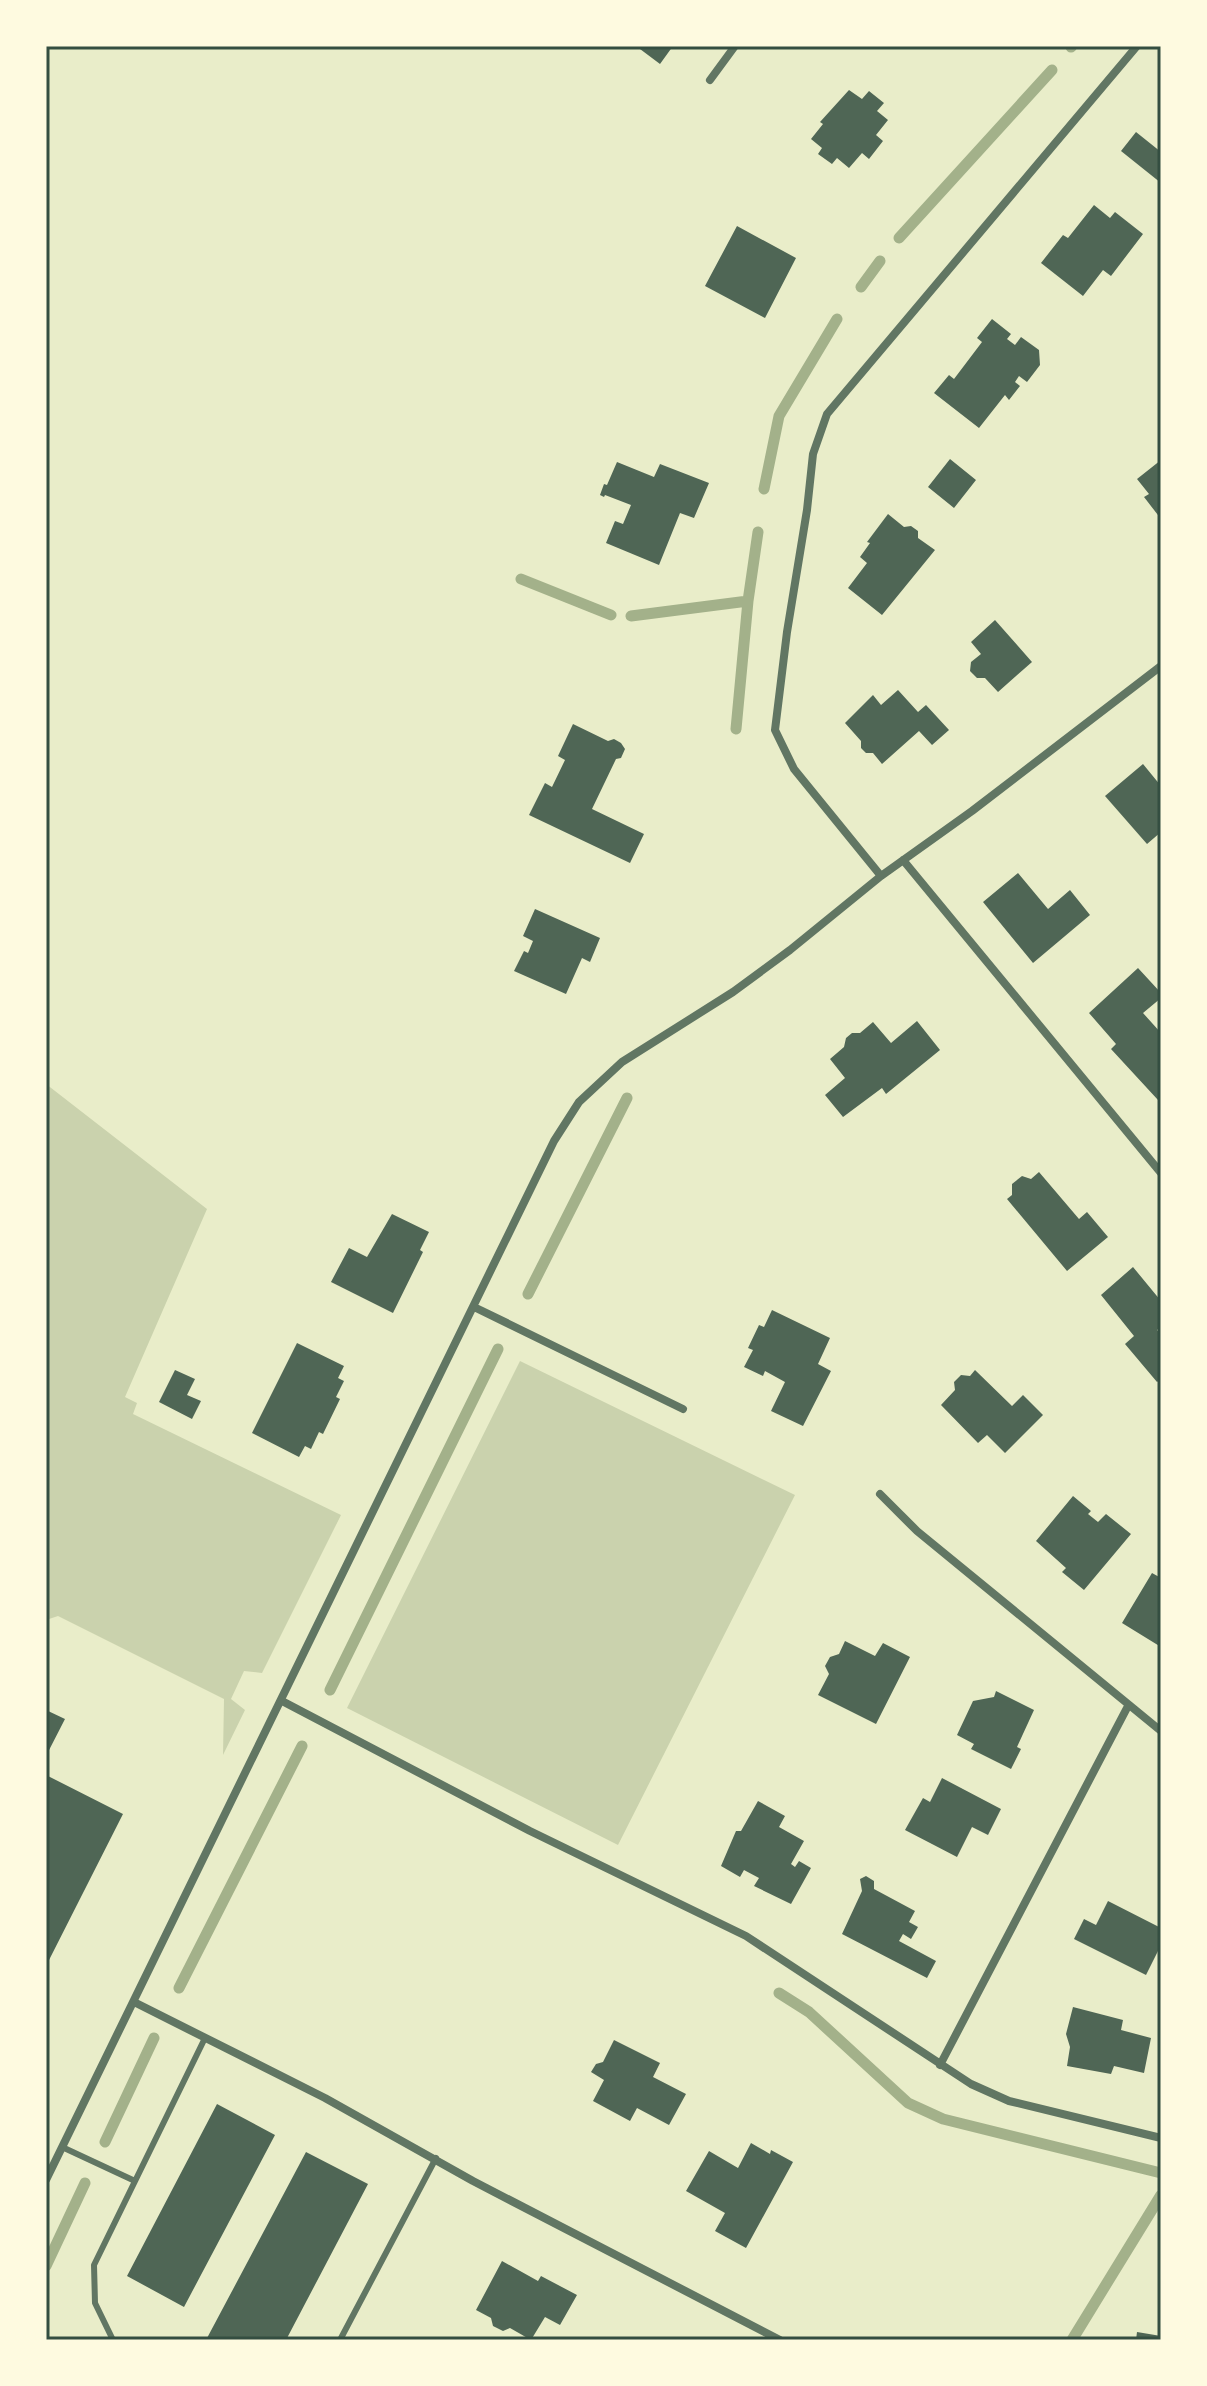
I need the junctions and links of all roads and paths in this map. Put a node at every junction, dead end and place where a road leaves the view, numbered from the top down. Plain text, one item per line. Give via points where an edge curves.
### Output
1 (735, 46) edge
2 (1137, 46) edge
3 (710, 80) dead end
4 (1161, 666) edge
5 (903, 860) junction
6 (881, 876) junction
7 (1161, 1173) edge
8 (474, 1307) junction
9 (683, 1409) dead end
10 (880, 1494) dead end
11 (282, 1701) junction
12 (1128, 1706) junction
13 (1161, 1731) edge
14 (134, 2002) junction
15 (205, 2038) junction
16 (940, 2065) junction
17 (1161, 2138) edge
18 (62, 2147) junction
19 (436, 2158) junction
20 (46, 2180) edge
21 (135, 2181) junction
22 (113, 2340) edge
23 (340, 2340) edge
24 (780, 2340) edge

1 - 3 street
2 - 6 street via 827,414 813,454 775,730 794,769
4 - 5 street
5 - 6 street
5 - 7 street
6 - 8 street via 733,992 622,1062 579,1102 554,1141
8 - 9 street
8 - 11 street
10 - 12 street via 917,1531
11 - 14 street
11 - 16 street via 746,1936
12 - 13 street
12 - 16 street
14 - 15 street
14 - 18 street
15 - 19 street
15 - 21 lane
16 - 17 street via 1009,2101
18 - 20 street
18 - 21 lane
19 - 23 lane
19 - 24 street
21 - 22 lane via 94,2265 95,2303

